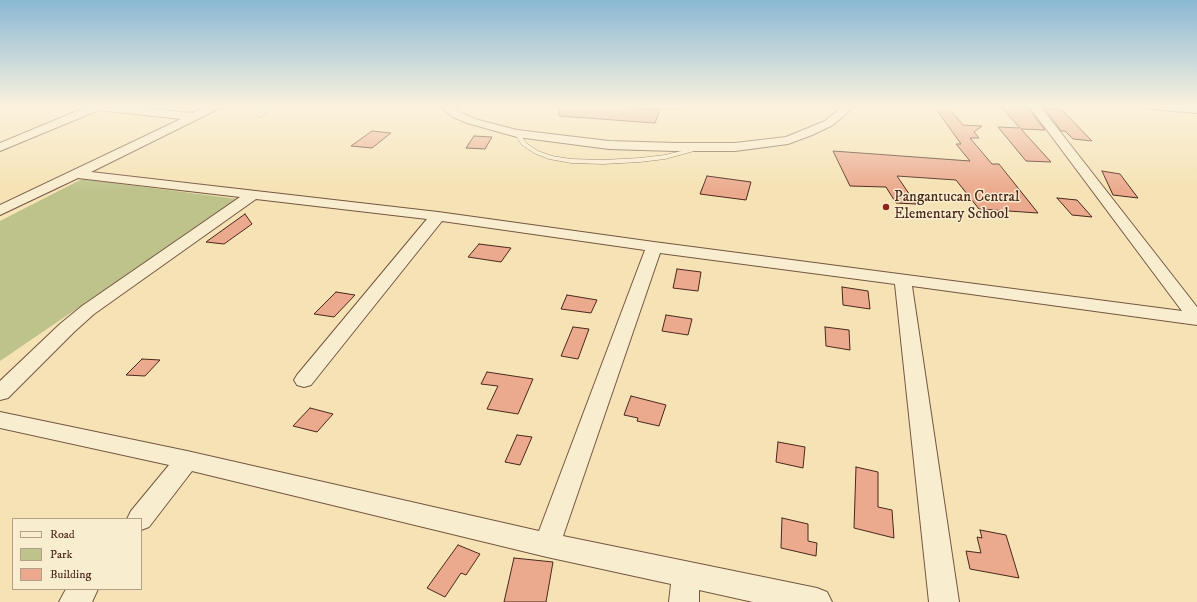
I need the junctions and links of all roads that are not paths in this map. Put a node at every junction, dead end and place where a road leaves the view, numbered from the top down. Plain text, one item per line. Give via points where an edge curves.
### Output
1 (31, 134) edge
2 (159, 134) edge
3 (518, 134) edge
4 (524, 134) edge
5 (805, 134) edge
6 (1055, 134) edge
7 (0, 147) edge
8 (703, 148) junction
9 (77, 174) junction
10 (252, 195) junction
11 (0, 211) edge
12 (438, 216) junction
13 (654, 248) junction
14 (903, 281) junction
15 (1197, 319) edge
16 (304, 380) dead end
17 (0, 394) edge
18 (2, 423) edge
19 (187, 460) junction
20 (141, 518) edge
21 (547, 545) junction
22 (686, 574) junction
23 (83, 590) edge
24 (74, 602) edge
25 (684, 602) edge
26 (817, 602) edge
27 (944, 602) edge

1 - 7 street
2 - 9 street
3 - 8 lane via 524,144 536,152 551,158 571,161 640,160
4 - 8 street via 609,145
5 - 8 street via 764,144
6 - 15 street
9 - 10 street
9 - 11 street
10 - 12 street
10 - 17 street via 88,310
12 - 13 street
12 - 16 street
13 - 14 street
13 - 21 street
14 - 15 street
14 - 27 street
18 - 19 street
19 - 20 street
19 - 21 street
21 - 22 street
22 - 25 street
22 - 26 street
23 - 24 street

